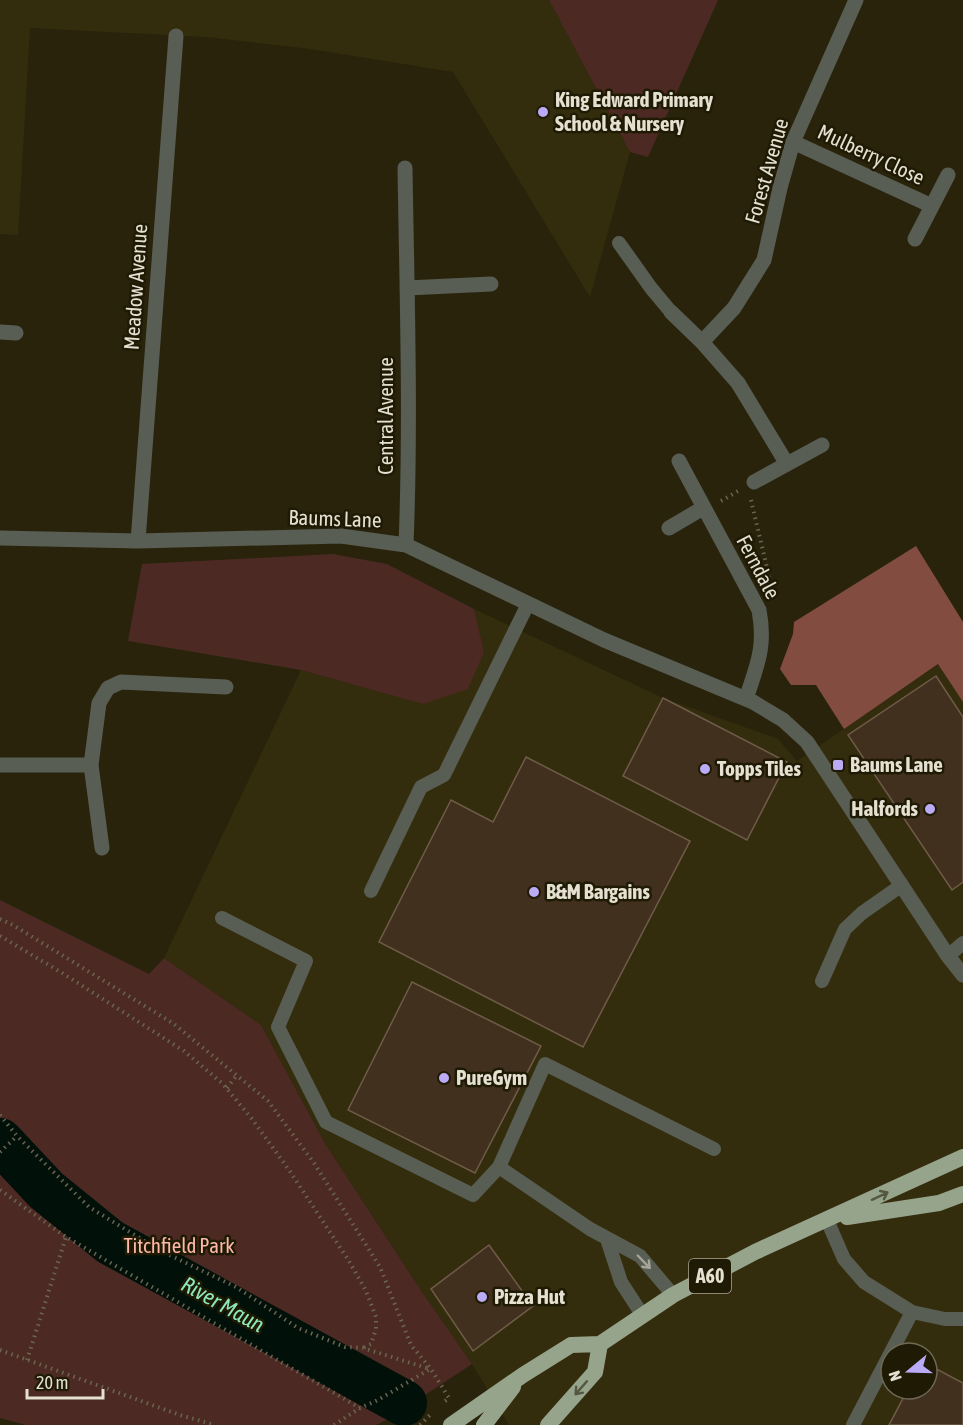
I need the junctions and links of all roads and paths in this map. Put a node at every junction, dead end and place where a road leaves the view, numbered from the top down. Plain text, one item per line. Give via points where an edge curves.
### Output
1 (856, 0) edge
2 (176, 36) dead end
3 (793, 142) junction
4 (405, 168) dead end
5 (948, 174) dead end
6 (932, 206) junction
7 (915, 240) dead end
8 (619, 243) dead end
9 (491, 284) dead end
10 (407, 288) junction
11 (671, 312) joint
12 (0, 332) edge
13 (16, 333) dead end
14 (702, 342) junction
15 (822, 445) dead end
16 (678, 461) dead end
17 (787, 464) junction
18 (749, 485) junction
19 (704, 509) junction
20 (669, 528) dead end
21 (0, 538) edge
22 (138, 541) junction
23 (406, 545) junction
24 (773, 592) dead end
25 (528, 604) junction
26 (226, 687) dead end
27 (746, 699) junction
28 (0, 765) edge
29 (91, 765) junction
30 (102, 848) dead end
31 (902, 885) junction
32 (371, 891) dead end
33 (222, 918) dead end
34 (0, 919) edge
35 (0, 936) edge
36 (963, 943) edge
37 (948, 956) junction
38 (963, 975) edge
39 (822, 981) dead end
40 (237, 1075) junction
41 (227, 1088) junction
42 (0, 1115) edge
43 (16, 1136) junction
44 (714, 1149) dead end
45 (0, 1152) edge
46 (963, 1157) edge
47 (500, 1167) junction
48 (0, 1190) edge
49 (963, 1194) edge
50 (827, 1220) junction
51 (66, 1238) junction
52 (607, 1239) junction
53 (673, 1295) junction
54 (912, 1312) junction
55 (643, 1316) junction
56 (963, 1319) edge
57 (600, 1344) junction
58 (363, 1348) junction
59 (0, 1350) edge
60 (27, 1360) junction
61 (431, 1369) junction
62 (523, 1375) junction
63 (441, 1404) dead end
64 (360, 1408) junction
65 (434, 1411) dead end
66 (214, 1425) edge
67 (334, 1425) edge
68 (420, 1425) edge
69 (451, 1425) edge
70 (484, 1425) edge
71 (548, 1425) edge
72 (853, 1425) edge

1 - 3 street, Forest Avenue
2 - 22 street, Meadow Avenue
3 - 6 street, Mulberry Close
3 - 14 street, Forest Avenue via 764,260 734,308
4 - 10 street, Central Avenue
5 - 6 street
6 - 7 street
8 - 11 lane
9 - 10 street
10 - 23 street, Central Avenue
11 - 14 street
12 - 13 street
14 - 17 street via 738,383
15 - 17 street
16 - 19 street, Ferndale
17 - 18 street
18 - 19 path
18 - 24 path
19 - 20 street
19 - 27 street, Ferndale via 759,610 762,651
21 - 22 street, Baums Lane
22 - 23 street, Baums Lane via 341,536
23 - 25 street, Baums Lane
25 - 27 street, Baums Lane
25 - 32 lane via 444,775 421,787
26 - 29 street via 121,682 108,688 99,703
27 - 31 street, Baums Lane via 783,720 807,742
28 - 29 street
29 - 30 street
31 - 37 street, Baums Lane
31 - 39 lane via 845,929
33 - 47 lane via 306,961 278,1027 326,1122 473,1195
34 - 40 path via 174,1024
35 - 41 path via 184,1051
36 - 37 lane
37 - 38 street, Baums Lane
40 - 41 path
40 - 61 path via 268,1101 314,1163 380,1267 411,1345
41 - 58 path via 289,1170 366,1291 376,1317 371,1344
42 - 43 path
43 - 45 path
43 - 58 path via 89,1207 149,1244 236,1287 298,1328 345,1347
44 - 47 lane via 545,1064
50 -> 46 highway, A60
47 - 52 lane
48 - 51 path
49 - 50 highway, A60 via 939,1203
50 - 53 highway, A60
50 - 54 lane via 844,1259 864,1281
51 - 60 path
51 - 64 path
52 -> 53 lane via 640,1256
52 - 55 lane via 621,1282
53 - 55 highway, A60
54 - 56 lane
54 - 72 lane
55 - 57 highway, A60
57 - 62 highway via 571,1345
57 -> 71 highway via 595,1372
58 - 61 path
59 - 60 path
60 - 66 path
61 - 63 path via 449,1398
61 - 64 path
62 - 69 highway
62 - 70 highway
64 - 67 path
65 - 68 path

